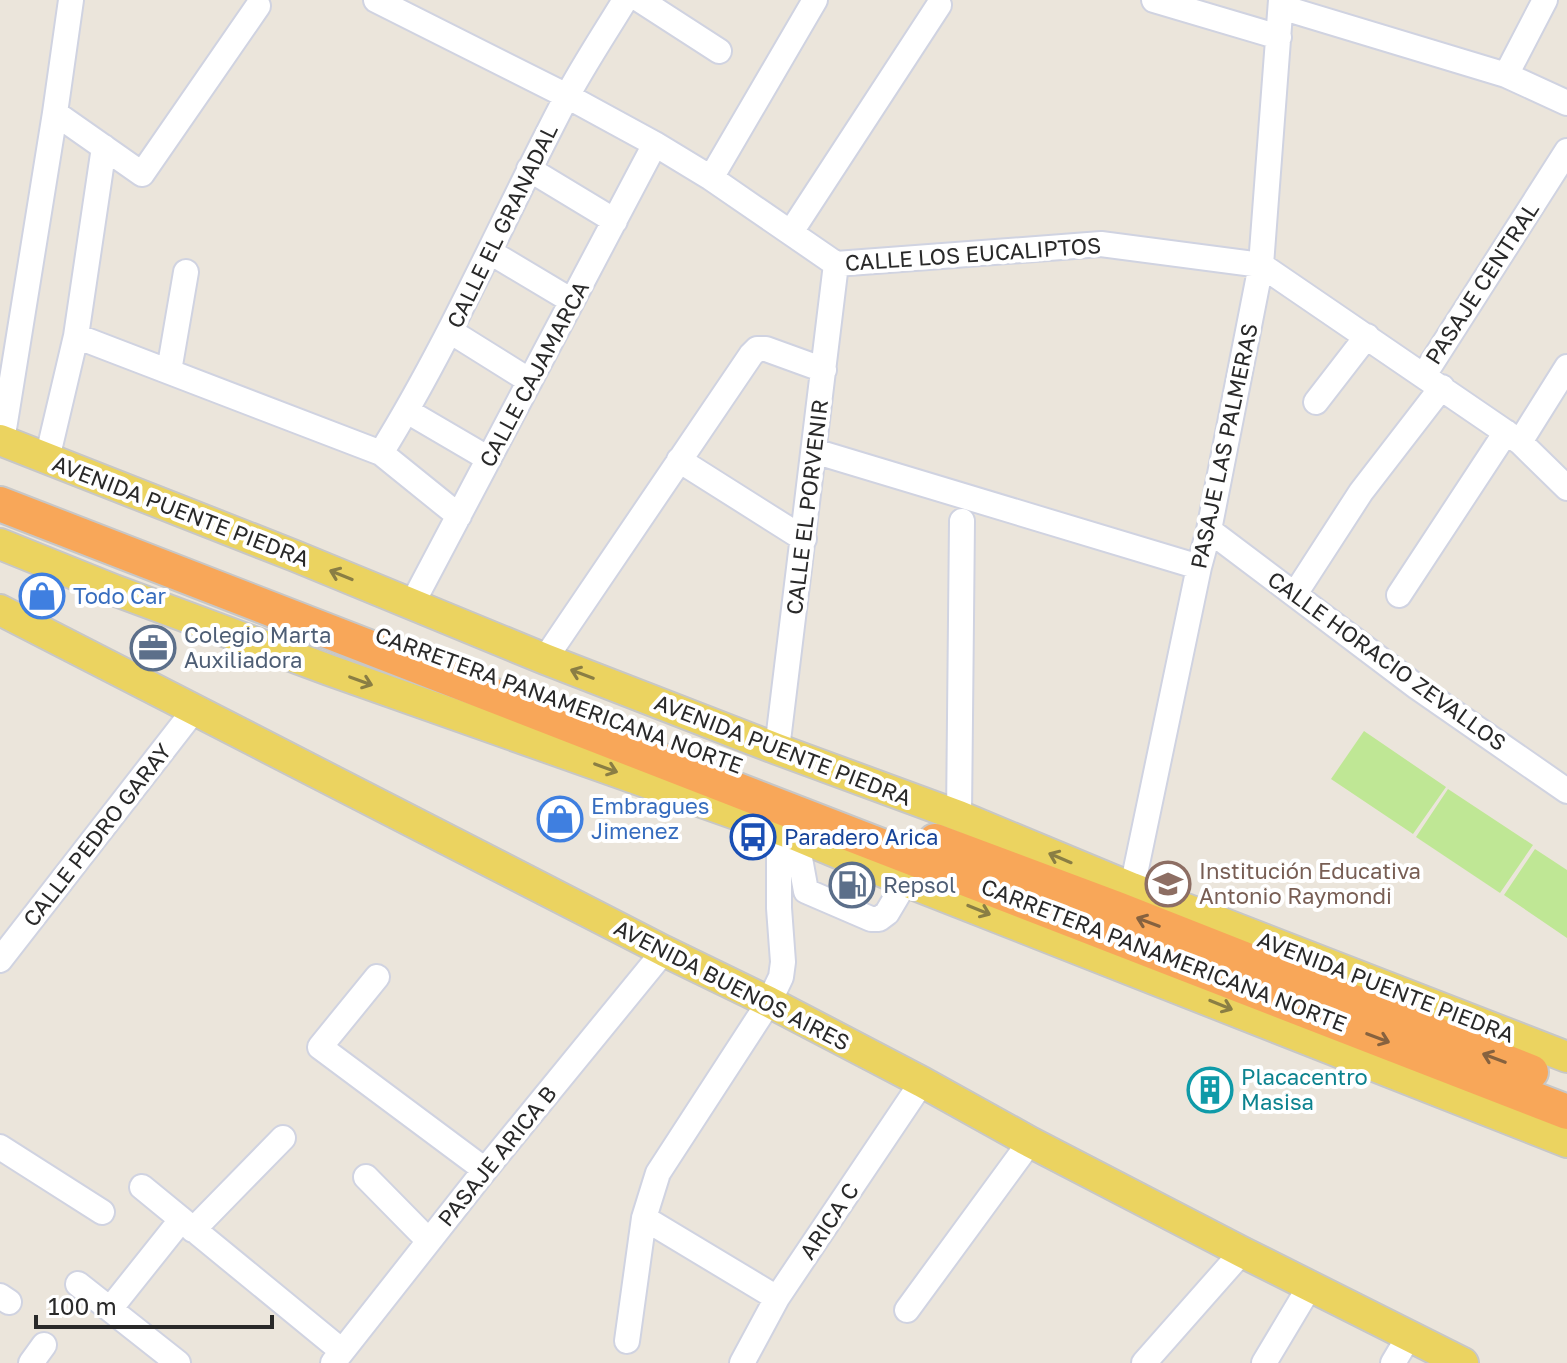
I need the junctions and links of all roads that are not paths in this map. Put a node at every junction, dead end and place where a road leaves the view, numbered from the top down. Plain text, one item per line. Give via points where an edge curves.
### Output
1 (71, 0) edge
2 (376, 0) edge
3 (625, 0) edge
4 (640, 0) edge
5 (815, 0) edge
6 (1154, 0) edge
7 (1545, 0) edge
8 (1281, 4) edge
9 (939, 5) dead end
10 (258, 6) dead end
11 (1279, 37) junction
12 (719, 51) dead end
13 (1506, 75) junction
14 (567, 96) junction
15 (1567, 103) edge
16 (55, 113) junction
17 (655, 144) junction
18 (104, 147) junction
19 (1567, 151) edge
20 (529, 169) junction
21 (711, 178) junction
22 (615, 221) junction
23 (791, 232) junction
24 (490, 252) junction
25 (836, 264) junction
26 (1261, 265) junction
27 (186, 272) dead end
28 (572, 301) junction
29 (450, 331) junction
30 (76, 336) junction
31 (1367, 336) junction
32 (1567, 367) edge
33 (824, 370) junction
34 (169, 371) junction
35 (530, 381) junction
36 (1433, 381) junction
37 (1316, 402) dead end
38 (407, 411) junction
39 (1513, 437) junction
40 (1, 441) edge
41 (814, 451) junction
42 (381, 453) junction
43 (47, 459) junction
44 (489, 459) junction
45 (679, 460) junction
46 (0, 486) edge
47 (1567, 488) edge
48 (0, 504) edge
49 (459, 516) junction
50 (962, 521) dead end
51 (1209, 530) junction
52 (804, 539) junction
53 (0, 544) edge
54 (1199, 567) junction
55 (1295, 594) junction
56 (1399, 595) dead end
57 (412, 604) junction
58 (0, 610) edge
59 (545, 659) junction
60 (195, 709) junction
61 (777, 749) junction
62 (1567, 791) edge
63 (959, 816) junction
64 (787, 821) junction
65 (912, 870) junction
66 (1132, 888) junction
67 (664, 951) junction
68 (0, 960) edge
69 (377, 977) dead end
70 (769, 1002) junction
71 (1567, 1057) edge
72 (922, 1082) junction
73 (1567, 1086) edge
74 (1567, 1112) edge
75 (283, 1138) dead end
76 (1030, 1142) junction
77 (1567, 1142) edge
78 (0, 1147) edge
79 (485, 1170) junction
80 (366, 1177) dead end
81 (142, 1187) dead end
82 (102, 1212) dead end
83 (644, 1218) junction
84 (187, 1225) junction
85 (429, 1241) junction
86 (1242, 1252) junction
87 (78, 1284) dead end
88 (1310, 1286) junction
89 (777, 1298) junction
90 (110, 1309) junction
91 (907, 1310) dead end
92 (1409, 1336) junction
93 (627, 1341) dead end
94 (338, 1357) edge
95 (178, 1363) edge
96 (742, 1363) edge
97 (1144, 1363) edge
98 (1264, 1363) edge
99 (1393, 1363) edge
100 (1463, 1363) edge

1 - 16 street
2 - 14 street, CALLE LOS EUCALIPTOS
3 - 14 street, CALLE EL GRANADAL
4 - 12 street
5 - 21 street
6 - 11 street
7 - 13 street
8 - 11 street, PASAJE LAS PALMERAS
8 - 13 street
9 - 23 street
10 - 18 street via 142,174
11 - 26 street, PASAJE LAS PALMERAS
13 - 15 street
14 - 17 street, CALLE LOS EUCALIPTOS
14 - 20 street, CALLE EL GRANADAL
16 - 18 street
16 - 40 street
17 - 21 street, CALLE LOS EUCALIPTOS
17 - 22 street, CALLE CAJAMARCA
18 - 30 street
19 - 36 street, PASAJE CENTRAL
20 - 22 street
20 - 24 street, CALLE EL GRANADAL
21 - 23 street, CALLE LOS EUCALIPTOS
22 - 28 street, CALLE CAJAMARCA
23 - 25 street, CALLE LOS EUCALIPTOS
24 - 28 street
24 - 29 street, CALLE EL GRANADAL
25 - 26 street, CALLE LOS EUCALIPTOS via 1101,244
25 - 33 street, CALLE EL PORVENIR
26 - 31 street, CALLE LOS EUCALIPTOS
26 - 51 street, PASAJE LAS PALMERAS
27 - 34 street
28 - 35 street, CALLE CAJAMARCA
29 - 35 street
29 - 38 street, CALLE EL GRANADAL
30 - 34 street
30 - 43 street
31 - 36 street, CALLE LOS EUCALIPTOS
31 - 37 street
32 - 39 street
33 - 41 street, CALLE EL PORVENIR
33 - 45 street via 757,349
34 - 42 street
35 - 44 street, CALLE CAJAMARCA
36 - 39 street, CALLE LOS EUCALIPTOS
36 - 55 street, PASAJE CENTRAL
38 - 42 street, CALLE EL GRANADAL
38 - 44 street
39 - 47 street, CALLE LOS EUCALIPTOS
39 - 56 street
40 - 43 main road, AVENIDA PUENTE PIEDRA
41 - 52 street, CALLE EL PORVENIR
41 - 54 street
42 - 49 street
57 -> 43 main road, AVENIDA PUENTE PIEDRA
44 - 49 street, CALLE CAJAMARCA
45 - 52 street
45 - 59 street
73 -> 46 highway, CARRETERA PANAMERICANA NORTE
48 - 64 highway, CARRETERA PANAMERICANA NORTE
49 - 57 street, CALLE CAJAMARCA
50 - 63 street
51 - 54 street, PASAJE LAS PALMERAS
51 - 55 street, CALLE HORACIO ZEVALLOS
52 - 61 street, CALLE EL PORVENIR
53 -> 64 main road via 314,665
54 - 66 street, PASAJE LAS PALMERAS
55 - 62 street, CALLE HORACIO ZEVALLOS
57 - 59 main road, AVENIDA PUENTE PIEDRA
58 - 60 main road, AVENIDA BUENOS AIRES
61 -> 59 main road, AVENIDA PUENTE PIEDRA
60 - 67 main road, AVENIDA BUENOS AIRES
60 - 68 street, CALLE PEDRO GARAY
61 - 63 main road, AVENIDA PUENTE PIEDRA
66 -> 63 main road, AVENIDA PUENTE PIEDRA
64 - 65 highway, CARRETERA PANAMERICANA NORTE
64 - 65 street via 806,891 871,919 887,913
64 - 70 street via 779,908 783,962
65 -> 74 highway, CARRETERA PANAMERICANA NORTE
65 -> 77 main road
66 - 71 main road, AVENIDA PUENTE PIEDRA
67 - 70 main road, AVENIDA BUENOS AIRES
67 - 79 street, PASAJE ARICA B
69 - 79 street via 320,1047
70 - 72 main road, AVENIDA BUENOS AIRES
70 - 83 street via 658,1173
72 - 76 main road, AVENIDA BUENOS AIRES
72 - 89 street, ARICA C
75 - 84 street
76 - 86 main road, AVENIDA BUENOS AIRES
76 - 91 street
78 - 82 street
79 - 85 street, PASAJE ARICA B
80 - 85 street
81 - 84 street
83 - 89 street
83 - 93 street
84 - 90 street
84 - 94 street
85 - 94 street, PASAJE ARICA B
86 - 88 main road, AVENIDA BUENOS AIRES
86 - 97 street
87 - 90 street
88 - 92 main road, AVENIDA BUENOS AIRES
88 - 98 street
89 - 96 street, ARICA C
90 - 95 street
92 - 99 street
92 - 100 main road, AVENIDA BUENOS AIRES

